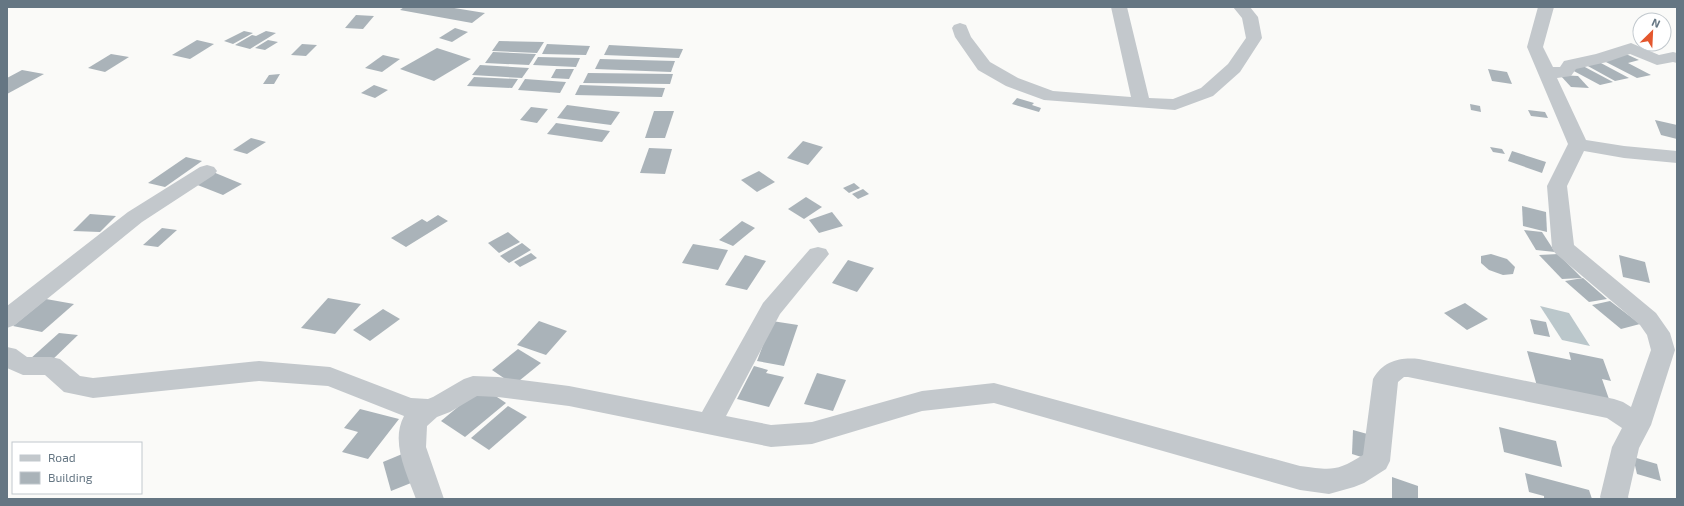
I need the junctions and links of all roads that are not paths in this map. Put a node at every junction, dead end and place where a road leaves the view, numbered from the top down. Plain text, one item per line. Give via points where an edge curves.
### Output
1 (1120, 7) edge
2 (1241, 7) edge
3 (1546, 7) edge
4 (960, 28) dead end
5 (1677, 58) edge
6 (1546, 73) junction
7 (1141, 103) junction
8 (1578, 144) junction
9 (1677, 157) edge
10 (207, 171) dead end
11 (818, 254) dead end
12 (7, 319) edge
13 (7, 356) edge
14 (428, 409) junction
15 (709, 423) junction
16 (1638, 425) junction
17 (430, 499) edge
18 (1615, 499) edge

1 - 7 street
2 - 7 street via 1250,17 1254,38 1234,68 1207,92 1175,105
3 - 6 street via 1535,47
4 - 7 street via 963,37 984,66 1012,82 1050,96
5 - 6 street via 1657,60 1631,48 1570,65 1565,72
6 - 8 street
8 - 9 street
8 - 16 street via 1557,186 1563,248 1648,319 1658,333 1663,350
10 - 12 street via 135,217
11 - 15 street via 771,309
13 - 14 street via 23,366 51,366 72,385 93,388 259,371 330,377 410,408
14 - 15 street via 441,405 472,386 498,387 570,396
14 - 17 street via 414,422 412,447
15 - 16 street via 770,436 812,433 922,401 994,393 1300,478 1329,482 1354,475 1376,461 1386,379 1394,370 1403,367 1614,409
16 - 18 street via 1626,447

